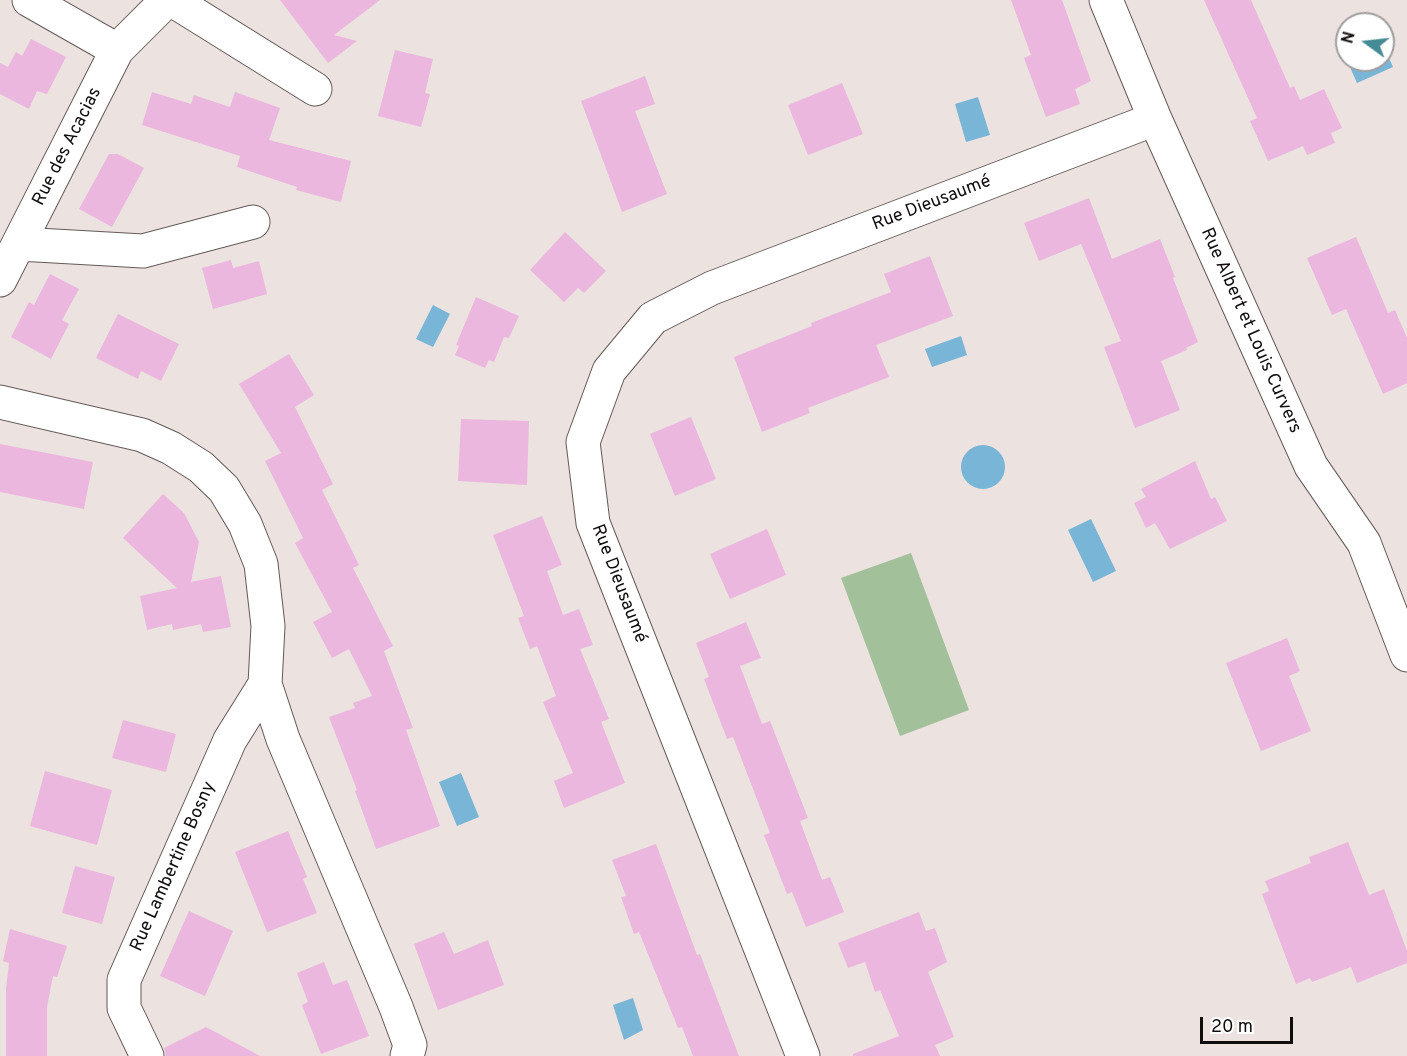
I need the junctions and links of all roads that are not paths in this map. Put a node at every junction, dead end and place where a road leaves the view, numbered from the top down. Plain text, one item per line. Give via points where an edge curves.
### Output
1 (29, 0) edge
2 (167, 0) edge
3 (172, 0) edge
4 (1106, 0) edge
5 (117, 50) junction
6 (315, 89) dead end
7 (1155, 119) junction
8 (253, 222) dead end
9 (6, 267) edge
10 (0, 402) edge
11 (1407, 655) edge
12 (265, 684) junction
13 (147, 1056) edge
14 (407, 1056) edge
15 (803, 1056) edge

1 - 5 street
2 - 5 street, Rue des Acacias
3 - 6 street
4 - 7 street, Rue Albert et Louis Curvers
5 - 9 street, Rue des Acacias
7 - 11 street, Rue Albert et Louis Curvers via 1311,466 1364,543
7 - 15 street, Rue Dieusaumé via 712,288 652,318 609,371 583,442 593,523
8 - 9 street, Rue des Acacias via 142,251
10 - 12 street, Rue Lambertine Bosny via 142,435 201,467 224,489 245,524 261,564 268,626
12 - 13 street, Rue Lambertine Bosny via 230,740 124,980 124,1008
12 - 14 street, Rue Lambertine Bosny via 283,739 396,1007 410,1045

